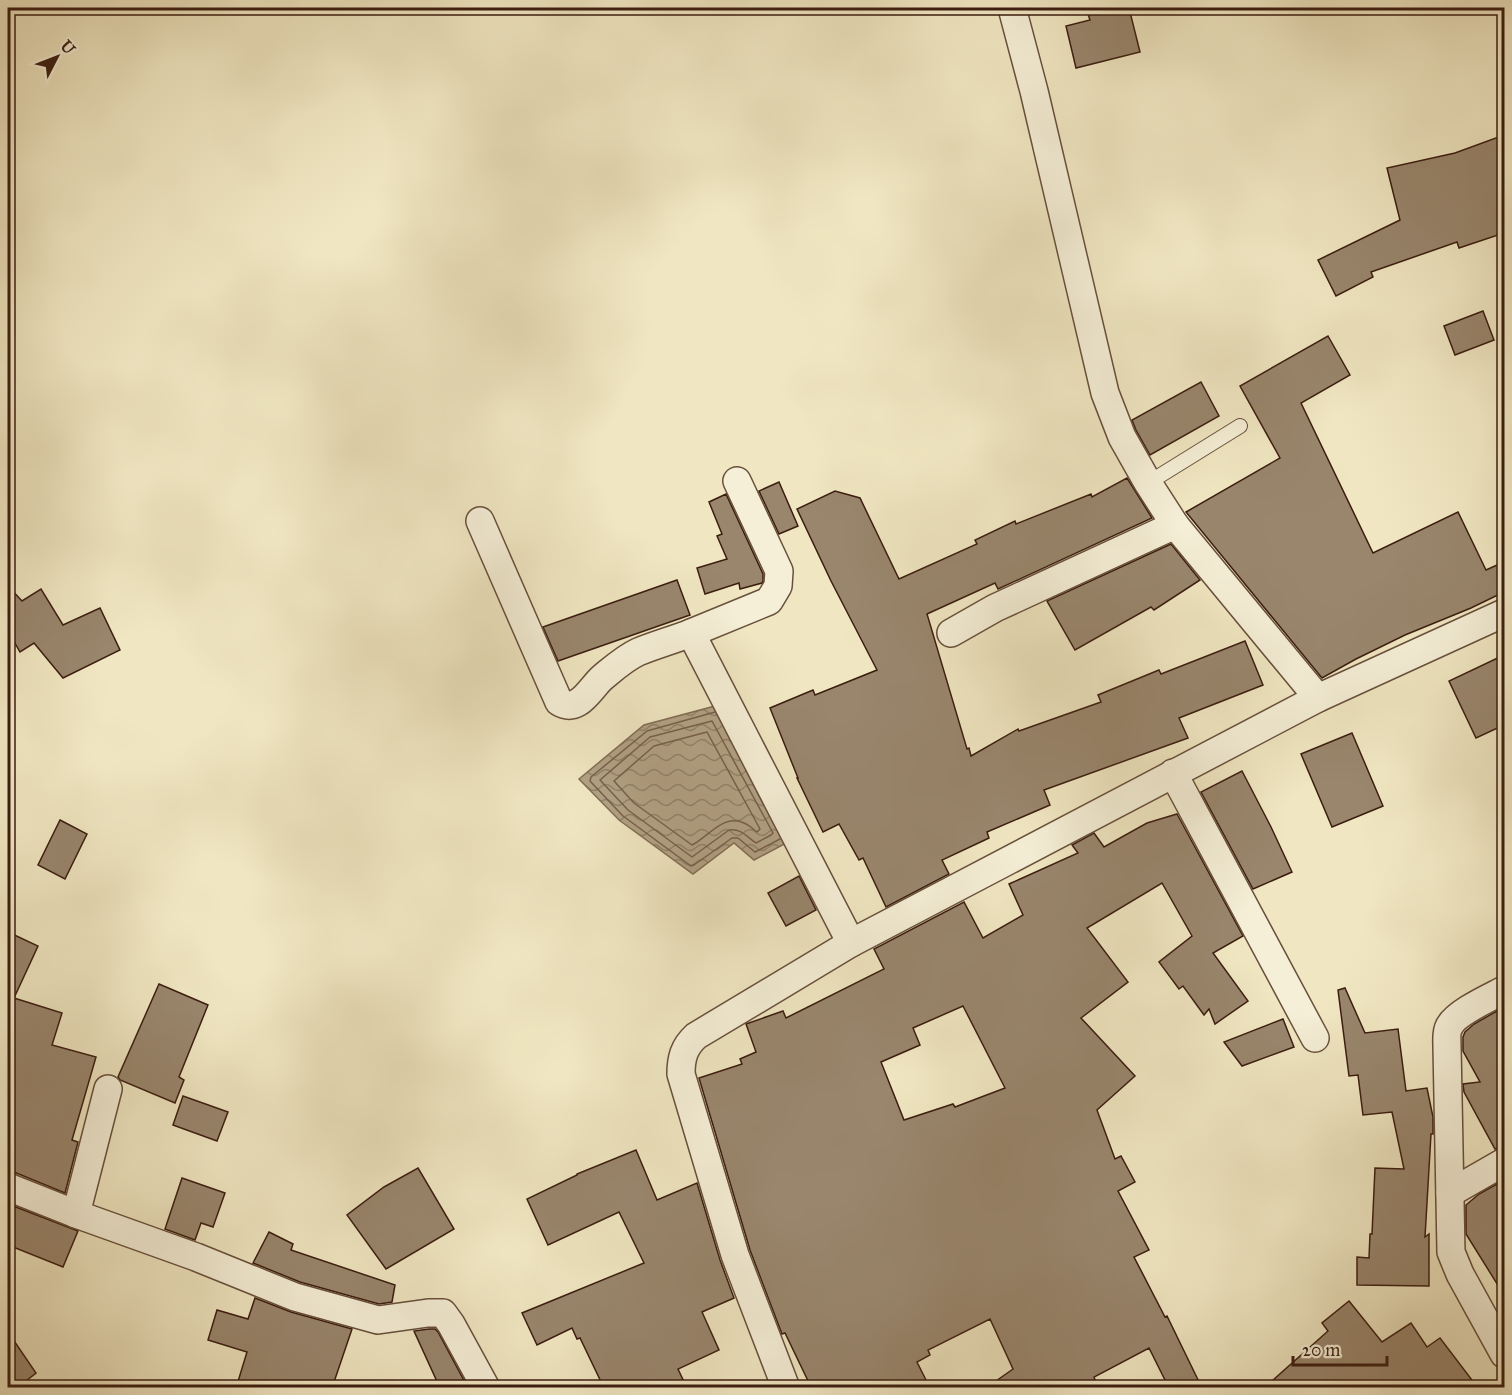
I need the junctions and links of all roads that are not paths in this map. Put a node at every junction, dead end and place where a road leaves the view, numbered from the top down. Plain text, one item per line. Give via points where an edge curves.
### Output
1 (1012, 8) edge
2 (1240, 426) dead end
3 (737, 481) dead end
4 (1148, 483) junction
5 (480, 521) dead end
6 (1176, 525) junction
7 (1504, 613) edge
8 (691, 633) junction
9 (951, 633) dead end
10 (1318, 698) junction
11 (1173, 774) junction
12 (851, 943) junction
13 (1504, 990) edge
14 (1315, 1038) dead end
15 (108, 1089) dead end
16 (1504, 1162) edge
17 (8, 1187) edge
18 (1450, 1193) junction
19 (76, 1214) junction
20 (1502, 1346) edge
21 (486, 1388) edge
22 (786, 1388) edge

1 - 4 street via 1105,393 1122,437
2 - 4 lane
3 - 8 street via 779,571 778,586 769,601
4 - 6 street
5 - 8 street via 559,702 564,705 582,700 599,680 636,653
6 - 9 street via 995,608
6 - 10 street
7 - 10 street
8 - 12 street
10 - 11 street
11 - 12 street
11 - 14 street
12 - 22 street via 696,1036 682,1054 681,1074 735,1255
13 - 18 street via 1463,1013 1449,1027
15 - 19 street
16 - 18 street
17 - 19 street
18 - 20 street via 1451,1251
19 - 21 street via 295,1297 378,1320 443,1313

